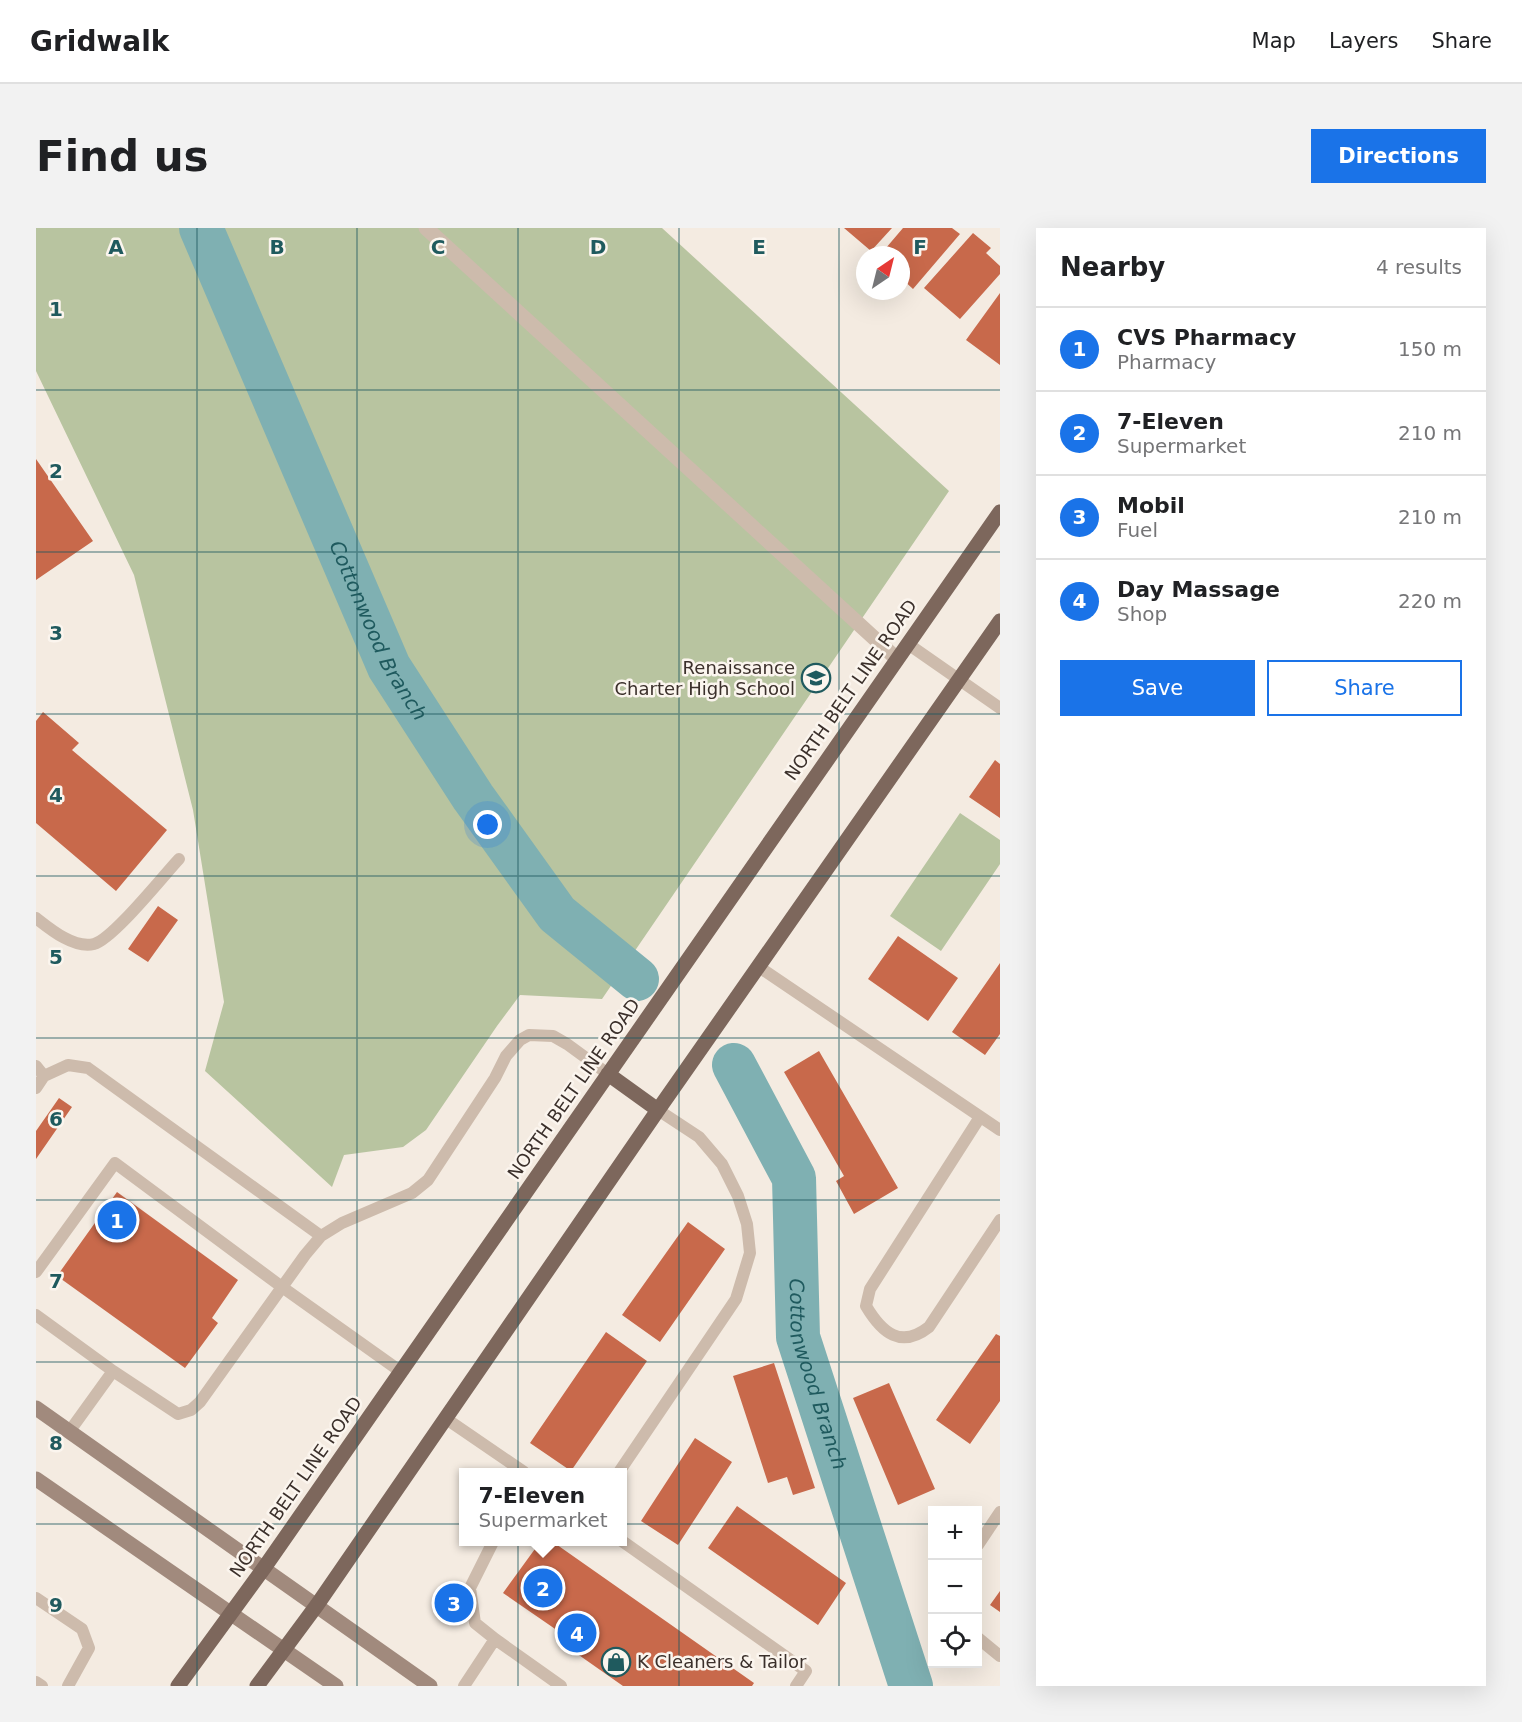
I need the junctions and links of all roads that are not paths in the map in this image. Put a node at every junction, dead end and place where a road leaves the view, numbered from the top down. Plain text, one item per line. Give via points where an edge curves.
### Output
1 (426, 228) edge
2 (1000, 512) edge
3 (1000, 621) edge
4 (908, 644) junction
5 (897, 659) junction
6 (960, 679) junction
7 (1000, 708) edge
8 (179, 859) dead end
9 (36, 918) edge
10 (759, 967) junction
11 (40, 1071) edge
12 (608, 1074) junction
13 (36, 1088) edge
14 (658, 1110) junction
15 (980, 1117) junction
16 (1000, 1130) edge
17 (1000, 1220) edge
18 (321, 1236) junction
19 (36, 1272) edge
20 (282, 1287) junction
21 (36, 1315) edge
22 (113, 1371) junction
23 (400, 1371) junction
24 (36, 1408) edge
25 (445, 1418) junction
26 (69, 1432) junction
27 (515, 1468) edge
28 (622, 1468) edge
29 (36, 1479) edge
30 (1000, 1512) edge
31 (982, 1539) edge
32 (627, 1545) edge
33 (491, 1546) edge
34 (264, 1568) junction
35 (36, 1598) edge
36 (317, 1605) junction
37 (231, 1614) junction
38 (495, 1639) junction
39 (982, 1641) edge
40 (284, 1650) junction
41 (1000, 1656) edge
42 (36, 1682) edge
43 (42, 1686) edge
44 (68, 1686) edge
45 (177, 1686) edge
46 (257, 1686) edge
47 (336, 1686) edge
48 (430, 1686) edge
49 (464, 1686) edge
50 (561, 1686) edge
51 (796, 1686) edge

1 - 5 street
2 - 4 main road, NORTH BELT LINE ROAD
3 - 6 main road
4 - 5 main road, NORTH BELT LINE ROAD
4 - 6 lane
5 - 12 main road, NORTH BELT LINE ROAD
6 - 7 lane
6 - 10 main road
8 - 9 lane via 112,932 94,944 58,935
10 - 14 main road
10 - 15 lane
11 - 13 lane
11 - 18 lane via 68,1065 88,1068
12 - 14 main road
12 - 18 lane via 553,1036 529,1035 520,1040 428,1180 412,1193
12 - 23 main road, NORTH BELT LINE ROAD
14 - 25 main road
14 - 28 lane via 699,1137 722,1164 747,1224 750,1253 736,1299
15 - 16 lane
15 - 17 lane via 870,1289 866,1306 875,1322 903,1339 929,1327
18 - 20 lane
19 - 20 lane via 115,1163
20 - 22 lane via 191,1410 178,1414
20 - 23 lane
21 - 22 lane
22 - 26 lane
23 - 34 main road, NORTH BELT LINE ROAD
24 - 26 main road
25 - 27 lane
25 - 36 main road
26 - 34 main road
29 - 37 main road
30 - 31 lane
32 - 51 lane via 806,1671
33 - 38 lane via 470,1588 475,1623
34 - 36 main road
34 - 37 main road, NORTH BELT LINE ROAD
35 - 44 lane via 82,1629 86,1638 89,1648
36 - 40 main road
36 - 48 main road
37 - 40 main road
37 - 45 main road, NORTH BELT LINE ROAD
38 - 49 lane
38 - 50 lane
39 - 41 lane
40 - 46 main road
40 - 47 main road
42 - 43 lane

